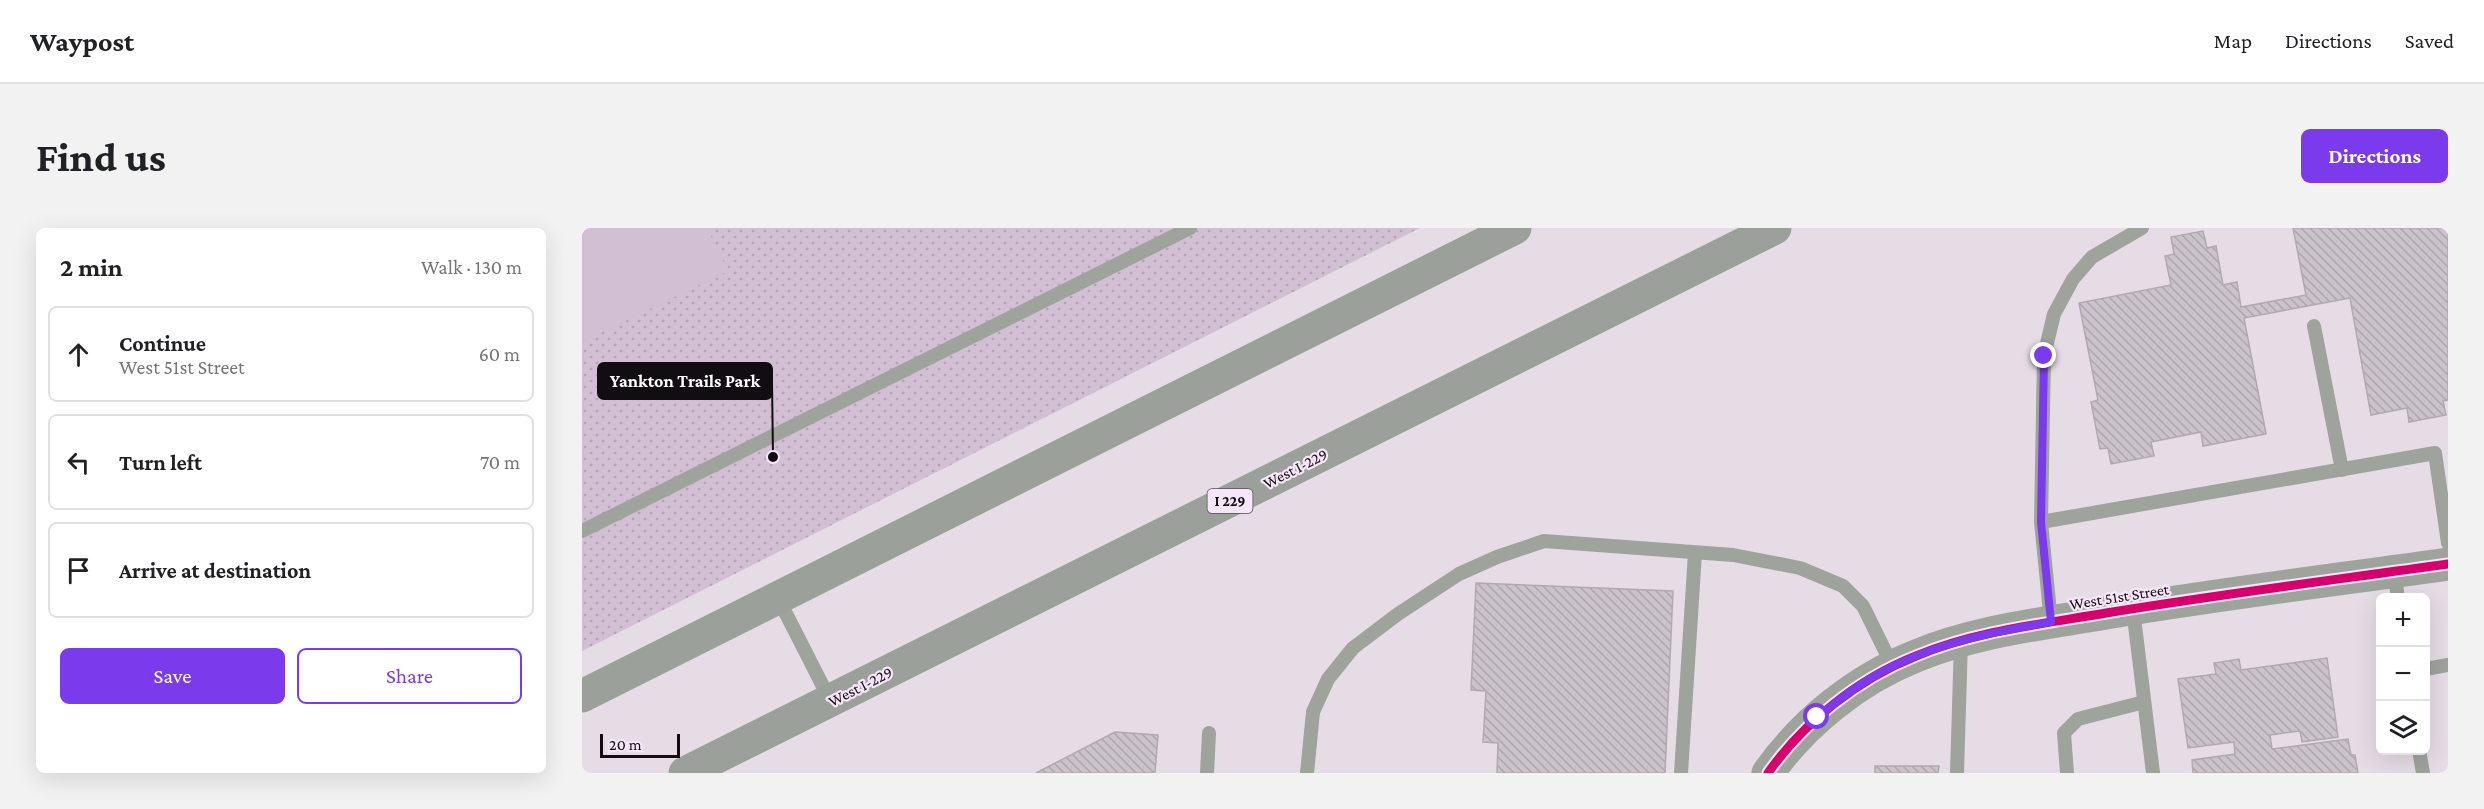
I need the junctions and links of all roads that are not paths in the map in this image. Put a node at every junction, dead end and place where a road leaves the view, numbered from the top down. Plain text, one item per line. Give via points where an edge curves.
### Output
1 (1190, 228) edge
2 (1515, 228) edge
3 (1775, 228) edge
4 (2142, 228) edge
5 (2314, 326) dead end
6 (2442, 452) edge
7 (2342, 470) junction
8 (2041, 522) junction
9 (582, 531) edge
10 (2448, 543) edge
11 (1695, 553) junction
12 (2448, 564) edge
13 (2396, 584) edge
14 (778, 597) junction
15 (2133, 609) junction
16 (2051, 622) junction
17 (1961, 641) junction
18 (2448, 665) edge
19 (1893, 667) junction
20 (2430, 668) edge
21 (582, 696) edge
22 (830, 700) junction
23 (2144, 702) junction
24 (1209, 733) dead end
25 (2421, 755) edge
26 (1777, 766) edge
27 (685, 773) edge
28 (1207, 773) edge
29 (1307, 773) edge
30 (1681, 773) edge
31 (1957, 773) edge
32 (2067, 773) edge
33 (2153, 773) edge
34 (2423, 773) edge

1 - 9 lane
2 - 14 highway
3 - 22 highway, West I-229 / I 229
4 - 8 lane via 2092,257 2073,279 2054,314 2044,356
5 - 7 lane
6 - 7 lane
6 - 10 lane
7 - 8 lane
8 - 16 lane
11 - 19 lane via 1733,555 1800,568 1843,586 1863,606
11 - 29 lane via 1544,541 1459,574 1353,648 1328,679 1312,712
11 - 30 lane
12 - 13 street, West 51st Street
13 - 15 street, West 51st Street
14 - 21 highway
14 - 22 lane
15 - 16 street, West 51st Street
15 - 23 lane
16 - 17 street, West 51st Street
17 - 19 street, West 51st Street
17 - 31 lane
18 - 20 lane
19 - 26 street, West 51st Street via 1865,681 1817,717
22 - 27 highway, West I-229 / I 229
23 - 32 lane via 2078,719 2064,733
23 - 33 lane
24 - 28 lane
25 - 34 lane

